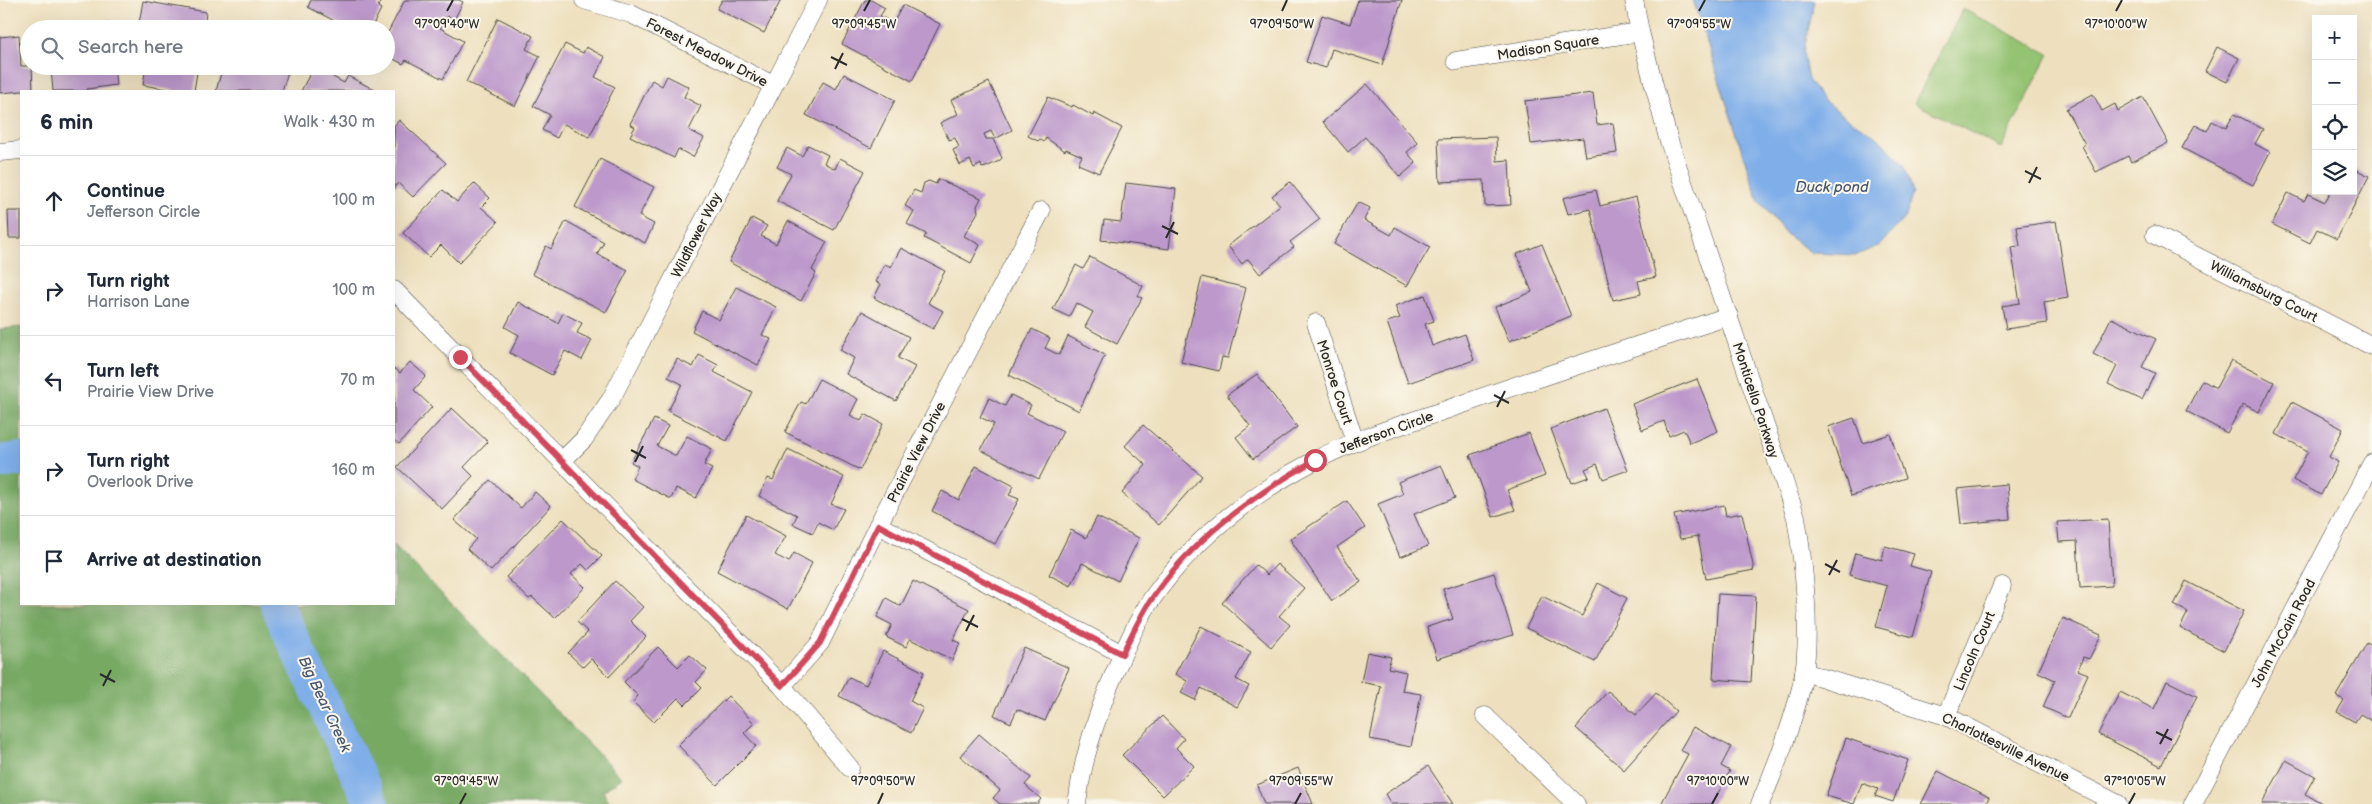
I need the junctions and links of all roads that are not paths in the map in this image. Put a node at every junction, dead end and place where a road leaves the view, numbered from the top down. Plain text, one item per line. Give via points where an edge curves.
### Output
1 (584, 0) edge
2 (818, 0) edge
3 (1634, 0) edge
4 (1640, 32) junction
5 (1456, 61) dead end
6 (773, 85) junction
7 (20, 150) edge
8 (0, 152) edge
9 (1041, 210) dead end
10 (2155, 235) dead end
11 (395, 291) edge
12 (1729, 316) junction
13 (1316, 322) dead end
14 (2372, 346) edge
15 (1355, 442) junction
16 (562, 461) junction
17 (2372, 463) edge
18 (878, 525) junction
19 (2002, 586) dead end
20 (1122, 654) junction
21 (1804, 672) junction
22 (782, 686) junction
23 (1485, 716) dead end
24 (1946, 716) junction
25 (850, 768) dead end
26 (1077, 804) edge
27 (1576, 804) edge
28 (1760, 804) edge
29 (2118, 804) edge
30 (2193, 804) edge

1 - 6 street, Forest Meadow Drive via 630,14
2 - 6 street, Wildflower Way
3 - 4 street, Monticello Parkway
4 - 5 street, Madison Square
4 - 12 street, Monticello Parkway via 1668,138
6 - 16 street, Wildflower Way via 611,399 584,439
7 - 8 street
9 - 18 street, Prairie View Drive
10 - 14 street, Williamsburg Court
11 - 16 street
12 - 15 street, Jefferson Circle via 1542,376
12 - 21 street, Monticello Parkway via 1796,517 1804,564
13 - 15 street, Monroe Court
15 - 20 street, Jefferson Circle via 1278,482 1237,509 1207,535 1149,604
16 - 22 street
17 - 30 street, John McCain Road
18 - 20 street
18 - 22 street, Prairie View Drive via 820,643
19 - 24 street, Lincoln Court
20 - 26 street, Jefferson Circle via 1094,726 1080,777
21 - 24 street, Charlottesville Avenue
21 - 28 street, Monticello Parkway via 1788,731
22 - 25 street
23 - 27 street
24 - 29 street, Charlottesville Avenue

